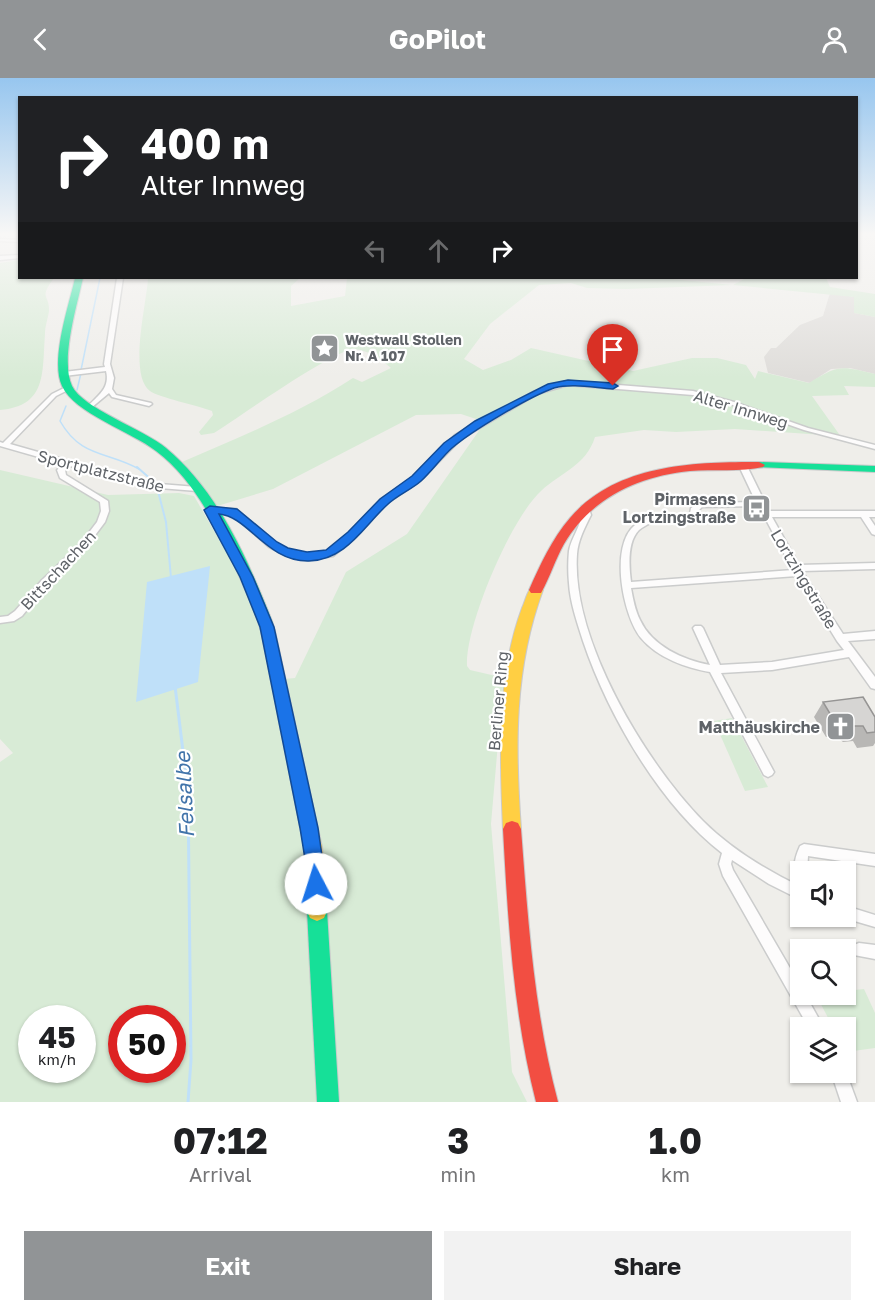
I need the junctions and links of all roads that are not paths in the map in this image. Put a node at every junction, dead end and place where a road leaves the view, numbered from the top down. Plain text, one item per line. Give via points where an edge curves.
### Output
1 (79, 283) edge
2 (119, 283) edge
3 (107, 369) junction
4 (66, 381) junction
5 (109, 389) junction
6 (149, 404) dead end
7 (91, 406) junction
8 (3, 444) edge
9 (875, 447) edge
10 (67, 464) junction
11 (743, 466) junction
12 (875, 469) edge
13 (197, 489) junction
14 (760, 504) junction
15 (585, 508) junction
16 (210, 510) junction
17 (694, 514) dead end
18 (765, 514) junction
19 (863, 514) junction
20 (875, 514) edge
21 (647, 522) dead end
22 (875, 531) edge
23 (555, 550) junction
24 (573, 555) junction
25 (875, 566) edge
26 (798, 570) junction
27 (627, 585) junction
28 (0, 620) edge
29 (698, 628) dead end
30 (875, 635) edge
31 (840, 638) junction
32 (851, 653) junction
33 (715, 670) junction
34 (875, 685) edge
35 (768, 772) dead end
36 (729, 851) junction
37 (875, 860) edge
38 (801, 861) edge
39 (790, 887) edge
40 (856, 915) edge
41 (875, 921) edge
42 (860, 950) dead end
43 (875, 952) edge
44 (811, 1017) edge
45 (842, 1083) edge
46 (328, 1102) edge
47 (548, 1102) edge
48 (849, 1102) edge

1 - 4 main road
2 - 3 street
3 - 4 street
3 - 5 street via 111,378
4 - 7 main road
4 - 8 street
5 - 6 street via 114,396
5 - 7 street
7 - 13 main road via 160,448
8 - 10 street, Sportplatzstraße
9 - 16 street, Alter Innweg via 693,393 568,383 535,393 458,437 417,479 384,501 330,554 307,557 284,551 233,511
10 - 13 street, Sportplatzstraße via 147,485
10 - 28 street, Bittschachen via 61,470 63,476 104,501 106,508 81,548 20,611
11 - 12 main road, Berliner Ring
11 - 14 street, Lortzingstraße
11 - 15 main road, Berliner Ring via 646,477 610,491
13 - 16 main road
14 - 17 street via 700,505
14 - 18 street, Lortzingstraße
15 - 23 main road, Berliner Ring
15 - 24 street via 587,515
16 - 46 main road via 247,577 267,627 309,828 315,867
18 - 19 street
18 - 26 street, Lortzingstraße
19 - 20 street
19 - 22 street
21 - 27 street via 634,528 629,539
23 - 24 street
23 - 47 main road, Berliner Ring via 534,594 522,633 513,683 510,743 523,988 533,1050
24 - 36 street via 574,585 582,621 621,716 671,795
25 - 26 street
26 - 27 street
26 - 31 street, Lortzingstraße
27 - 33 street via 632,612 646,638 673,656
29 - 33 street
30 - 31 street
31 - 32 street, Lortzingstraße
32 - 33 street
32 - 34 street, Lortzingstraße
33 - 35 street
36 - 39 street
36 - 44 street via 727,872
37 - 38 street via 804,850
40 - 41 street
42 - 43 street
45 - 48 street

